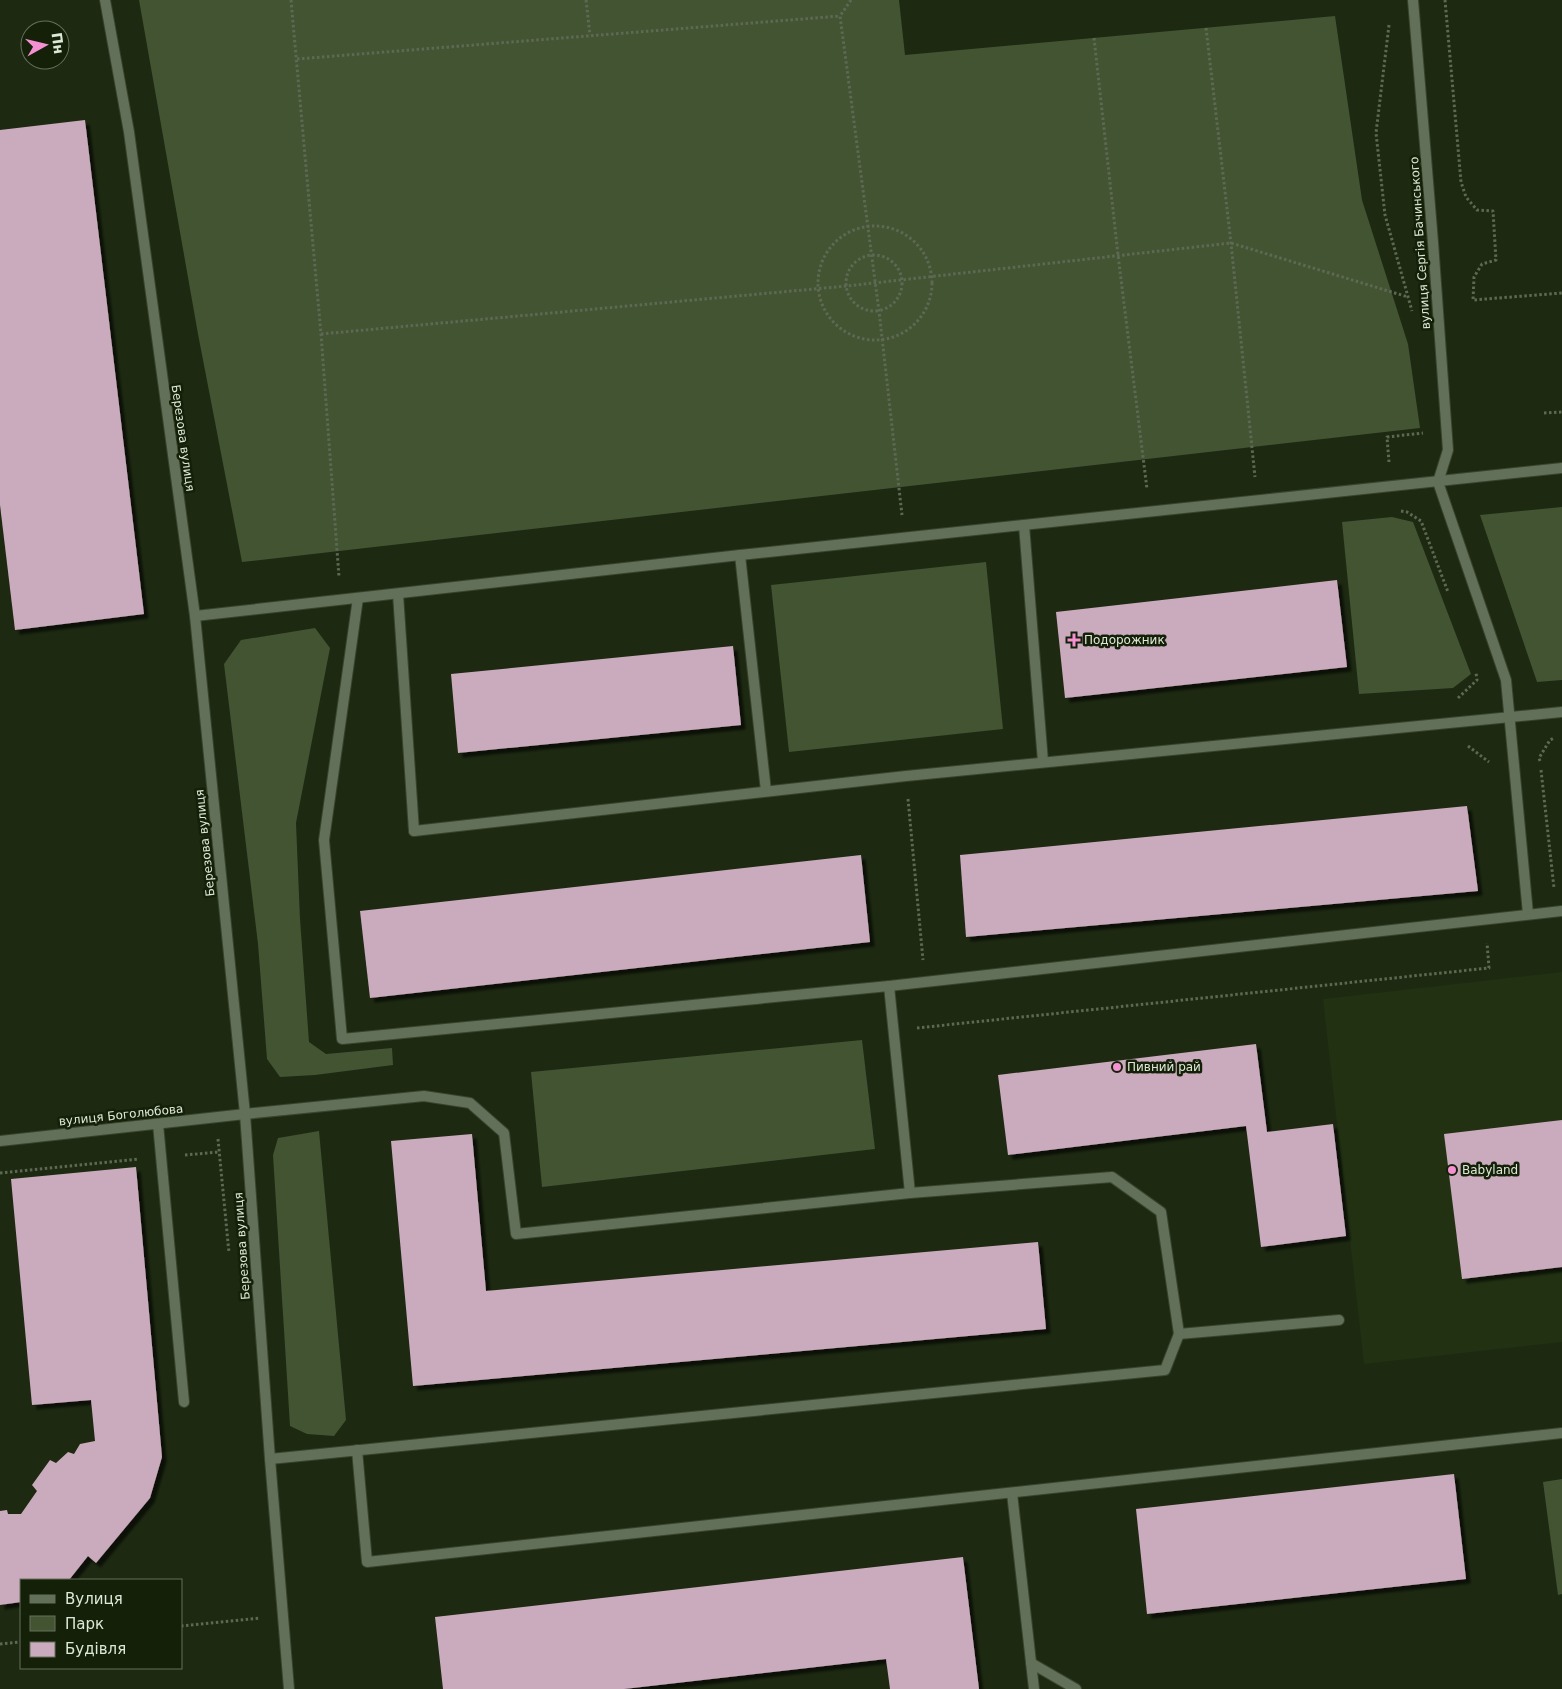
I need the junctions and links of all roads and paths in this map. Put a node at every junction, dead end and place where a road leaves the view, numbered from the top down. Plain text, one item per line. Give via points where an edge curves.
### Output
1 (104, 0) edge
2 (291, 0) edge
3 (586, 0) edge
4 (851, 0) edge
5 (1413, 0) edge
6 (1445, 0) edge
7 (840, 16) junction
8 (1206, 28) dead end
9 (590, 36) junction
10 (1094, 38) dead end
11 (297, 59) junction
12 (867, 226) junction
13 (1231, 243) junction
14 (871, 255) junction
15 (1118, 255) junction
16 (932, 276) junction
17 (902, 279) junction
18 (875, 282) junction
19 (846, 286) junction
20 (817, 289) junction
21 (1562, 293) edge
22 (1408, 297) dead end
23 (879, 311) junction
24 (321, 334) junction
25 (882, 341) junction
26 (1562, 412) edge
27 (1544, 413) dead end
28 (1562, 468) edge
29 (1438, 482) junction
30 (1258, 499) junction
31 (1149, 511) junction
32 (1024, 525) junction
33 (904, 537) junction
34 (740, 555) junction
35 (398, 594) junction
36 (358, 598) junction
37 (340, 600) junction
38 (195, 616) junction
39 (1562, 712) edge
40 (1510, 718) junction
41 (1562, 736) edge
42 (1461, 747) dead end
43 (1043, 762) junction
44 (1490, 763) dead end
45 (906, 776) junction
46 (766, 791) junction
47 (1554, 893) dead end
48 (1562, 911) edge
49 (1528, 914) junction
50 (1484, 920) junction
51 (925, 982) junction
52 (889, 986) junction
53 (916, 1028) dead end
54 (245, 1114) junction
55 (216, 1118) junction
56 (158, 1124) junction
57 (0, 1141) edge
58 (219, 1152) junction
59 (161, 1157) junction
60 (0, 1173) edge
61 (910, 1193) junction
62 (230, 1261) dead end
63 (1339, 1320) dead end
64 (1179, 1334) junction
65 (184, 1402) dead end
66 (1562, 1433) edge
67 (357, 1450) junction
68 (270, 1459) junction
69 (1012, 1492) junction
70 (263, 1617) dead end
71 (182, 1626) edge
72 (20, 1642) edge
73 (0, 1644) edge
74 (1031, 1663) junction
75 (289, 1689) edge
76 (1034, 1689) edge
77 (1076, 1689) edge

1 - 38 street, Березова вулиця via 129,132
2 - 11 path
3 - 9 path
4 - 7 path
5 - 29 street, вулиця Сергія Бачинського via 1448,450
6 - 21 path via 1461,182 1466,197 1477,210 1492,211 1496,260 1482,264 1474,277 1473,300
7 - 9 path
7 - 12 path
8 - 13 path
9 - 11 path
10 - 15 path
11 - 24 path
12 - 14 path
12 - 16 path via 885,226 902,232 916,243
12 - 20 path via 850,231 835,241 824,255
13 - 15 path
13 - 22 path
13 - 30 path
14 - 17 path via 879,255 895,263
14 - 18 path
14 - 19 path via 855,262 846,278
15 - 16 path
15 - 31 path
16 - 17 path
16 - 25 path via 931,294 915,325
17 - 18 path
17 - 23 path via 899,296 894,303
18 - 19 path
18 - 23 path
19 - 20 path
19 - 23 path via 854,302
20 - 24 path
20 - 25 path via 822,307 832,322 847,334 864,340
23 - 25 path
24 - 37 path
25 - 33 path
26 - 27 path
28 - 29 street
29 - 30 street
29 - 40 street via 1506,680
30 - 31 street
31 - 32 street
32 - 33 street
32 - 43 street
33 - 34 street
34 - 35 street
34 - 46 street
35 - 36 street
35 - 46 street via 414,831
36 - 37 street
36 - 52 street via 324,840 342,1039
37 - 38 street
38 - 54 street, Березова вулиця
39 - 40 street
40 - 43 street
40 - 49 street
41 - 47 path via 1550,740 1540,758
42 - 44 path via 1470,746
43 - 45 street
45 - 46 street
45 - 51 path
48 - 49 street
49 - 50 street
50 - 51 street
50 - 53 path via 1489,968
51 - 52 street
52 - 61 street
54 - 55 street, вулиця Боголюбова
54 - 61 street, вулиця Боголюбова via 424,1096 470,1103 504,1133 516,1234
54 - 68 street, Березова вулиця
55 - 56 street, вулиця Боголюбова
55 - 58 path
56 - 57 street, вулиця Боголюбова
56 - 59 street
58 - 59 path
58 - 62 path
59 - 60 path
59 - 65 street
61 - 64 street via 1112,1177 1161,1212
63 - 64 street
64 - 67 street via 1165,1370
66 - 69 street
67 - 68 street
67 - 69 street via 367,1562
68 - 75 street, Березова вулиця
69 - 74 street
70 - 71 path
72 - 73 path
74 - 76 street
74 - 77 street

